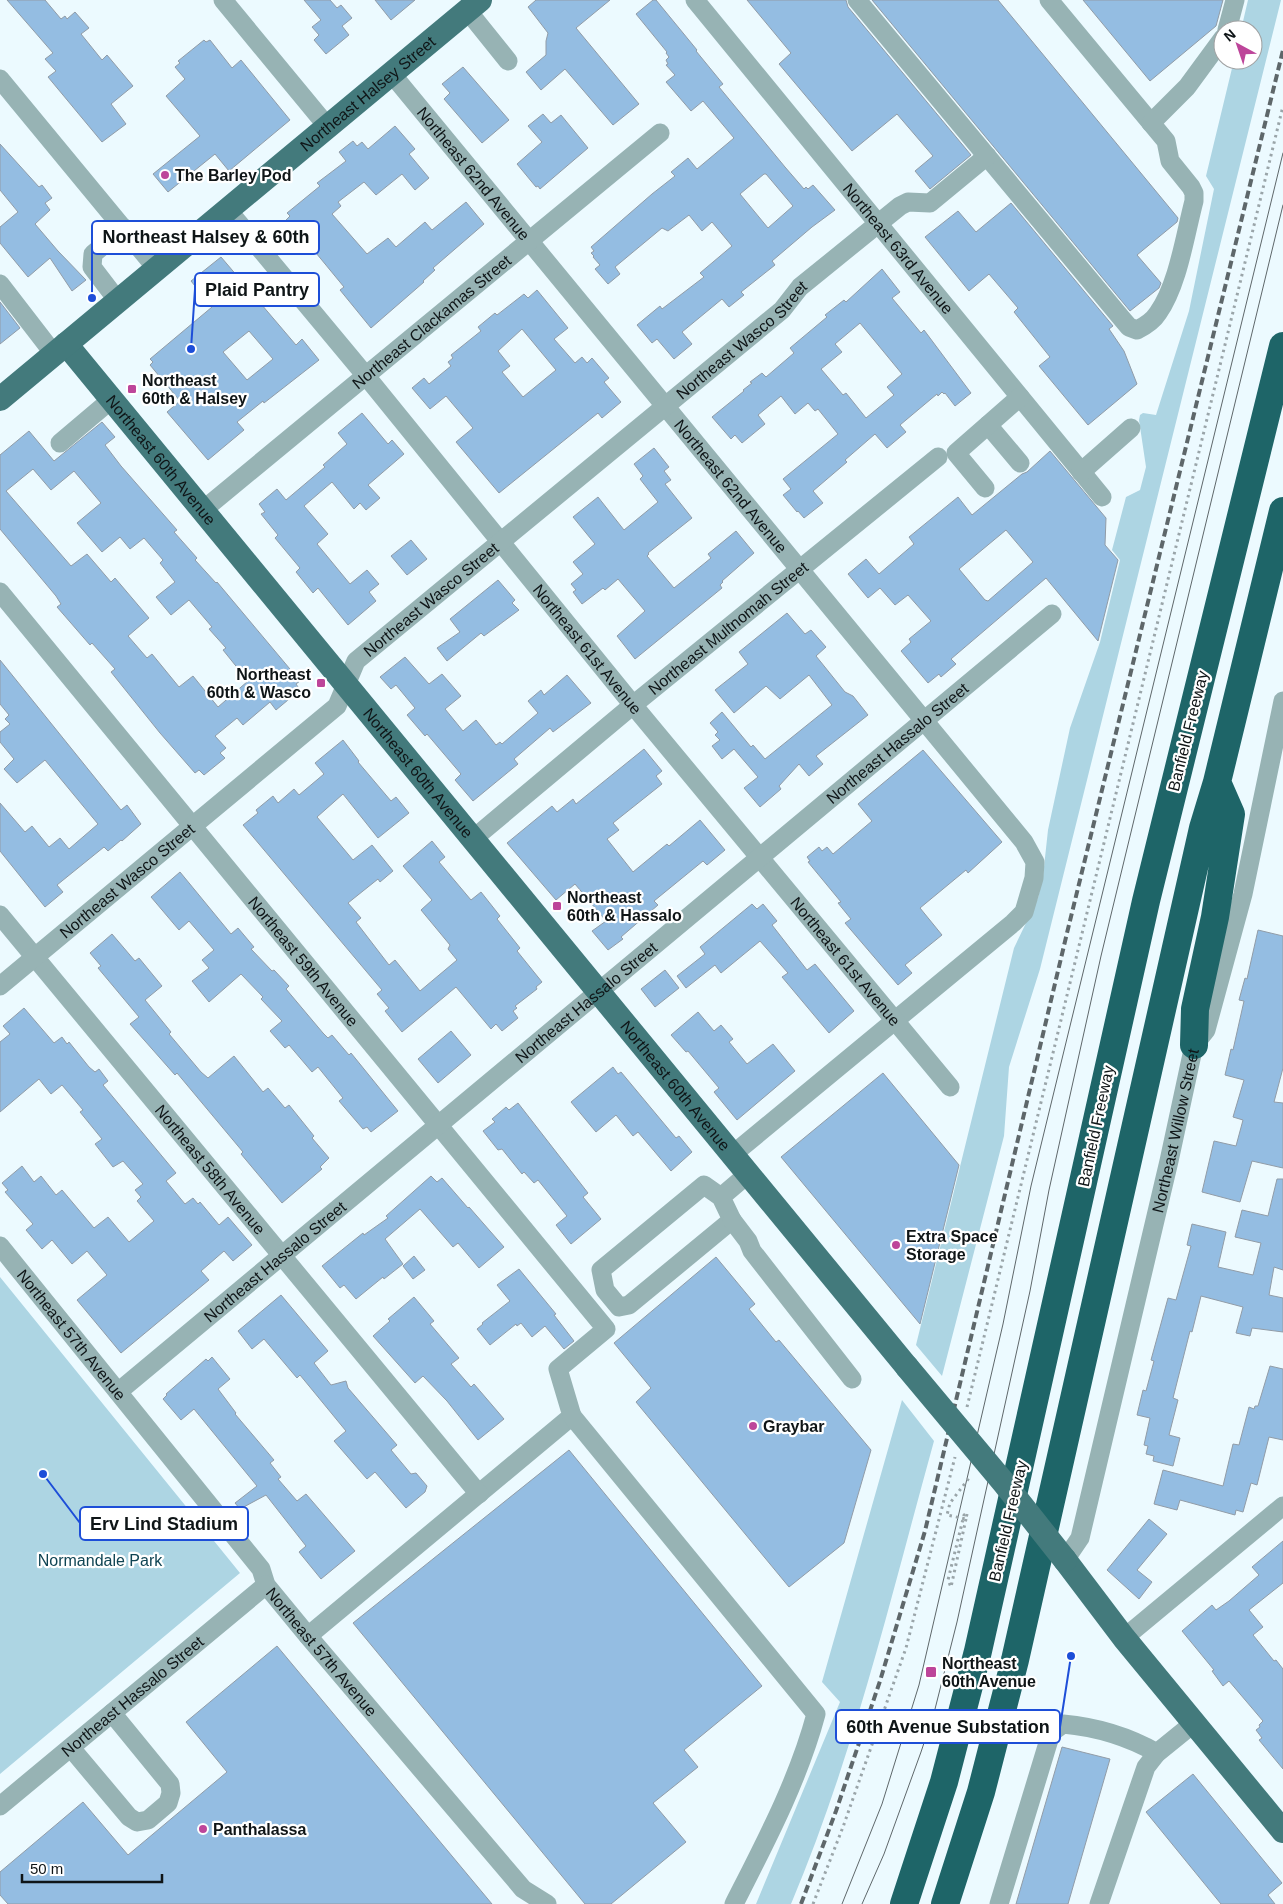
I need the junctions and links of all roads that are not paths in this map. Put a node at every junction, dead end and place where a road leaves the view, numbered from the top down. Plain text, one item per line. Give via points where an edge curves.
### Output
1 (222, 0) edge
2 (695, 0) edge
3 (857, 0) edge
4 (1049, 0) edge
5 (1235, 0) edge
6 (474, 5) edge
7 (1230, 20) edge
8 (1213, 52) edge
9 (508, 61) dead end
10 (391, 73) junction
11 (0, 79) edge
12 (1151, 123) junction
13 (327, 126) junction
14 (660, 133) dead end
15 (986, 156) junction
16 (227, 209) junction
17 (878, 223) junction
18 (124, 228) junction
19 (530, 241) junction
20 (156, 268) junction
21 (0, 284) edge
22 (118, 301) junction
23 (1283, 346) edge
24 (60, 349) junction
25 (366, 376) junction
26 (3, 389) edge
27 (1020, 397) junction
28 (112, 399) junction
29 (665, 405) junction
30 (988, 425) junction
31 (1131, 428) dead end
32 (60, 443) dead end
33 (938, 457) dead end
34 (1020, 464) dead end
35 (1081, 472) junction
36 (985, 488) dead end
37 (1102, 497) dead end
38 (203, 510) junction
39 (1283, 511) edge
40 (501, 540) junction
41 (799, 570) junction
42 (0, 592) edge
43 (1052, 614) dead end
44 (346, 684) junction
45 (633, 705) junction
46 (1282, 710) edge
47 (924, 722) junction
48 (1217, 782) junction
49 (194, 826) junction
50 (473, 839) junction
51 (761, 858) junction
52 (0, 915) edge
53 (35, 958) junction
54 (0, 986) edge
55 (597, 992) junction
56 (896, 1020) junction
57 (1194, 1045) junction
58 (950, 1087) dead end
59 (439, 1125) junction
60 (732, 1155) junction
61 (748, 1174) junction
62 (721, 1197) junction
63 (732, 1220) junction
64 (0, 1246) edge
65 (282, 1256) junction
66 (852, 1379) dead end
67 (118, 1392) junction
68 (572, 1416) junction
69 (479, 1494) junction
70 (1283, 1506) edge
71 (1065, 1560) junction
72 (266, 1585) junction
73 (308, 1636) junction
74 (1124, 1638) junction
75 (112, 1713) junction
76 (1194, 1723) junction
77 (71, 1748) junction
78 (1157, 1753) junction
79 (0, 1806) edge
80 (1283, 1830) edge
81 (525, 1896) edge
82 (547, 1904) edge
83 (734, 1904) edge
84 (904, 1904) edge
85 (945, 1904) edge
86 (999, 1904) edge
87 (1099, 1904) edge

1 - 13 street
2 - 17 street, Northeast 63rd Avenue
3 - 15 street
4 - 12 street
5 - 7 street
6 - 9 street
6 - 10 main road, Northeast Halsey Street
8 - 12 street via 1187,88
10 - 13 main road, Northeast Halsey Street
10 - 19 street, Northeast 62nd Avenue
11 - 18 street
12 - 15 street via 1166,141 1170,161 1192,187 1194,201 1167,299 1158,314 1137,330 1129,327
13 - 16 main road, Northeast Halsey Street
14 - 19 street, Northeast Clackamas Street
15 - 17 street, Northeast Wasco Street via 930,203 908,202
16 - 20 main road, Northeast Halsey Street
16 - 25 street, Northeast 61st Avenue
17 - 27 street, Northeast 63rd Avenue
17 - 29 street, Northeast Wasco Street via 800,287 782,310
18 - 20 street
18 - 22 street via 93,254 92,266
19 - 25 street, Northeast Clackamas Street
19 - 29 street, Northeast 62nd Avenue
20 - 22 main road, Northeast Halsey Street
21 - 24 street
22 - 24 main road, Northeast Halsey Street
23 - 84 highway, Banfield Freeway via 1146,901 982,1632 944,1782
24 - 26 main road, Northeast Halsey Street
24 - 28 main road, Northeast 60th Avenue
25 - 38 street, Northeast Clackamas Street
25 - 40 street, Northeast 61st Avenue
27 - 30 street
27 - 35 street, Northeast 63rd Avenue
28 - 32 street
28 - 38 main road, Northeast 60th Avenue
29 - 40 street, Northeast Wasco Street
29 - 41 street, Northeast 62nd Avenue
30 - 34 street
30 - 36 street via 956,453
31 - 35 street
33 - 41 street, Northeast Multnomah Street
35 - 37 street, Northeast 63rd Avenue
38 - 44 main road, Northeast 60th Avenue
39 - 48 highway
40 - 44 street, Northeast Wasco Street via 356,661
40 - 45 street, Northeast 61st Avenue
41 - 45 street, Northeast Multnomah Street
41 - 47 street, Northeast 62nd Avenue
42 - 49 street, Northeast 59th Avenue
43 - 47 street, Northeast Hassalo Street
44 - 49 street, Northeast Wasco Street via 337,706
44 - 50 main road, Northeast 60th Avenue
45 - 50 street, Northeast Multnomah Street
45 - 51 street, Northeast 61st Avenue
46 - 57 street, Northeast Willow Street via 1241,903 1206,1030
47 - 51 street, Northeast Hassalo Street
47 - 56 street, Northeast 62nd Avenue via 1024,842 1034,862 1034,878 1024,912 1014,923
48 - 57 highway via 1231,814 1215,917 1195,1008
48 - 85 highway via 1201,838 1018,1651 980,1792
49 - 53 street, Northeast Wasco Street
49 - 59 street, Northeast 59th Avenue
50 - 55 main road, Northeast 60th Avenue
51 - 55 street, Northeast Hassalo Street
51 - 56 street, Northeast 61st Avenue
52 - 53 street, Northeast 58th Avenue
53 - 54 street, Northeast Wasco Street
53 - 65 street, Northeast 58th Avenue
55 - 59 street, Northeast Hassalo Street
55 - 60 main road, Northeast 60th Avenue
56 - 58 street, Northeast 61st Avenue
56 - 60 street
57 - 71 street, Northeast Willow Street via 1080,1538
59 - 65 street, Northeast Hassalo Street
59 - 68 street, Northeast 59th Avenue via 606,1329 558,1369
60 - 61 main road, Northeast 60th Avenue
61 - 62 street
61 - 71 main road, Northeast 60th Avenue, bridge
62 - 63 street
62 - 63 street via 704,1185 601,1270 604,1290 619,1307 629,1305
63 - 66 street via 752,1251
64 - 67 street, Northeast 57th Avenue
65 - 67 street, Northeast Hassalo Street
65 - 69 street, Northeast 58th Avenue
67 - 72 street, Northeast 57th Avenue via 261,1569
68 - 69 street
68 - 83 street via 816,1714 773,1828
69 - 73 street
70 - 74 street
71 - 74 main road, Northeast 60th Avenue
72 - 73 street, Northeast 57th Avenue
72 - 75 street, Northeast Hassalo Street
73 - 81 street, Northeast 57th Avenue
74 - 76 main road, Northeast 60th Avenue
75 - 77 street, Northeast Hassalo Street
75 - 77 street via 170,1784 168,1803 148,1820 137,1822 128,1817
76 - 78 street
76 - 80 main road, Northeast 60th Avenue
77 - 79 street, Northeast Hassalo Street
78 - 86 street via 1137,1742 1081,1726 1063,1724 1051,1733
78 - 87 street via 1146,1767
81 - 82 street, Northeast 57th Avenue

